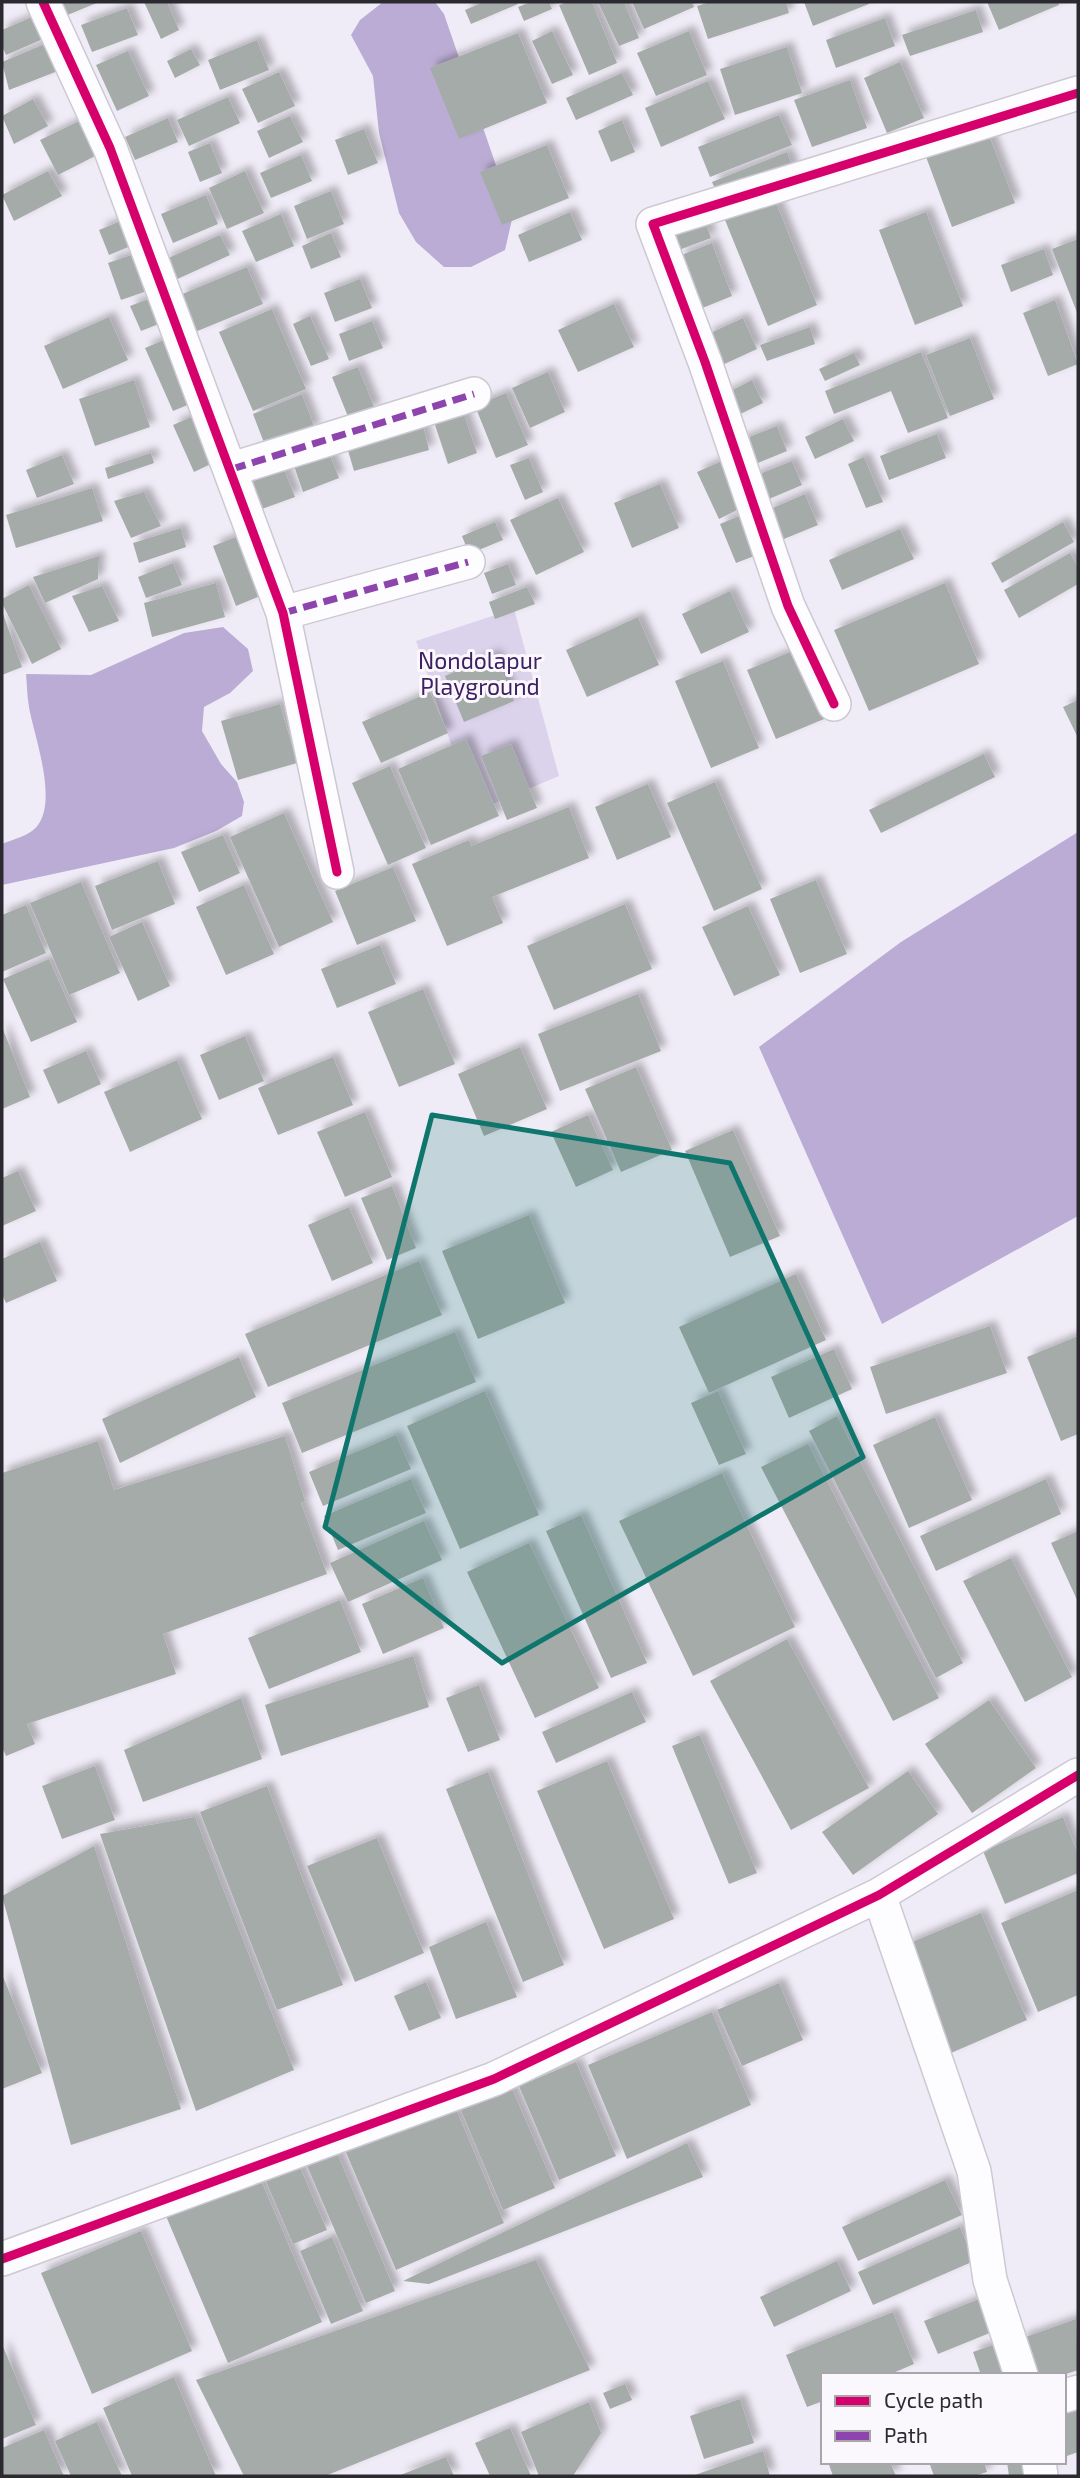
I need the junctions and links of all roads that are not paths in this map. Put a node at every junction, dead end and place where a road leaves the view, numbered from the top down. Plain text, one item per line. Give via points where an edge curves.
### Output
1 (43, 2) edge
2 (1078, 93) edge
3 (474, 394) dead end
4 (232, 469) junction
5 (468, 562) dead end
6 (283, 613) junction
7 (834, 704) dead end
8 (337, 872) dead end
9 (1078, 1774) edge
10 (880, 1895) junction
11 (2, 2259) edge
12 (1020, 2373) edge

1 - 4 street via 110,148
2 - 7 street via 653,224 788,606
3 - 4 street
4 - 6 street
5 - 6 street
6 - 8 street
9 - 10 street
10 - 11 street via 494,2079
10 - 12 street via 974,2171 990,2280

